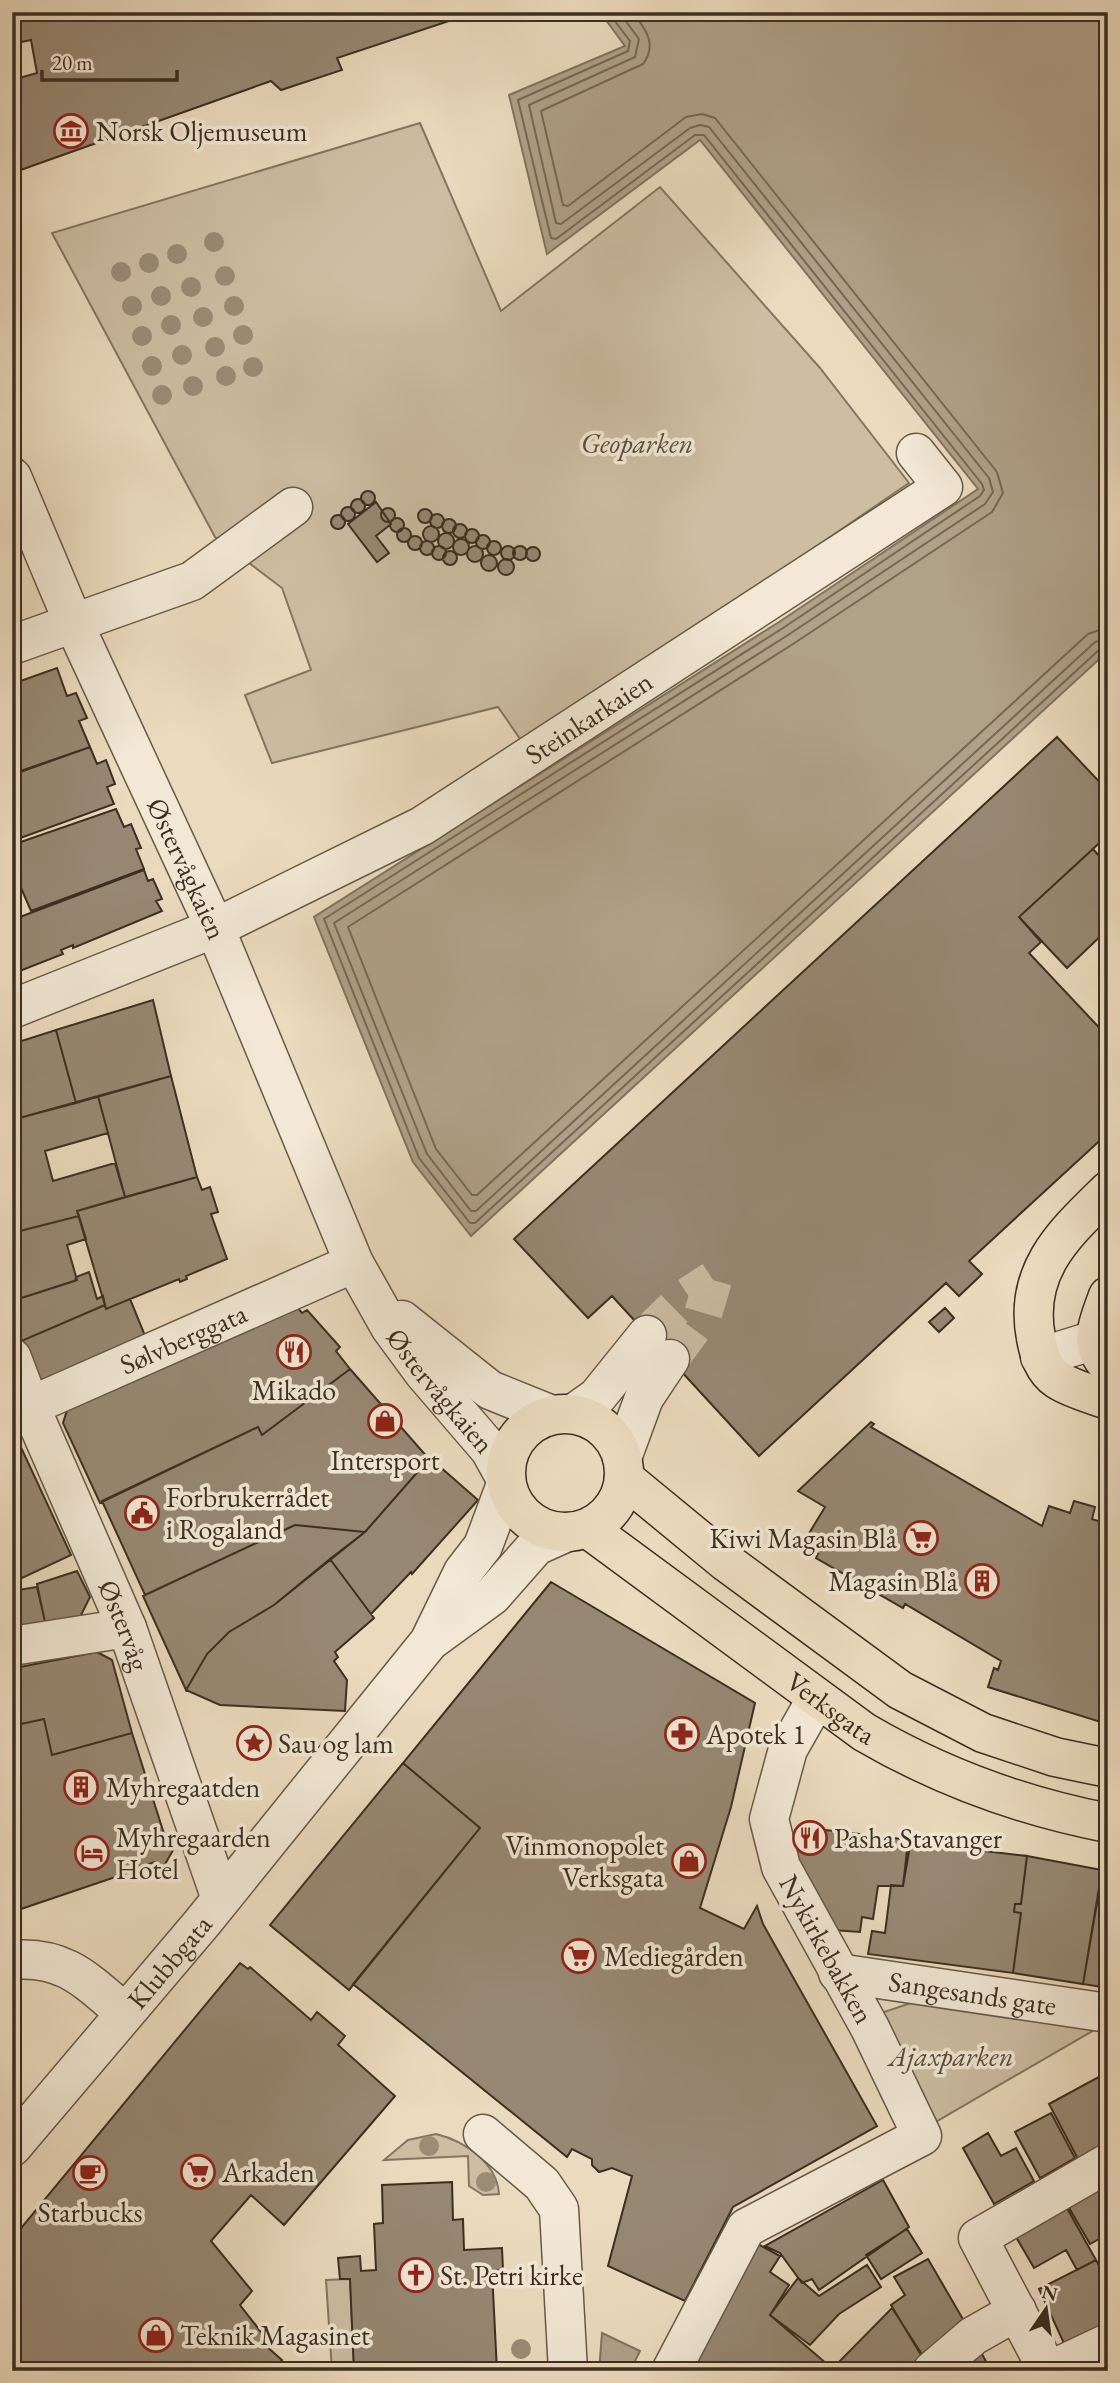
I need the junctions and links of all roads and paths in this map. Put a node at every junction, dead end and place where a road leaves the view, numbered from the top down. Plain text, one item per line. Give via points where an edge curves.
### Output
1 (916, 453) dead end
2 (12, 477) edge
3 (293, 507) dead end
4 (74, 624) junction
5 (12, 645) edge
6 (198, 935) junction
7 (12, 1009) edge
8 (1108, 1191) edge
9 (354, 1263) junction
10 (1108, 1296) edge
11 (1102, 1352) edge
12 (1040, 1357) junction
13 (12, 1358) edge
14 (1108, 1400) edge
15 (21, 1410) edge
16 (562, 1415) junction
17 (623, 1468) junction
18 (506, 1483) junction
19 (577, 1530) junction
20 (127, 1628) junction
21 (429, 1642) junction
22 (12, 1646) edge
23 (817, 1698) junction
24 (1108, 1768) edge
25 (1108, 1823) edge
26 (221, 1899) junction
27 (12, 1960) edge
28 (838, 1973) junction
29 (125, 2013) junction
30 (1108, 2013) edge
31 (483, 2134) dead end
32 (12, 2147) edge
33 (1108, 2163) edge
34 (1017, 2311) junction
35 (1108, 2343) edge
36 (568, 2371) edge
37 (671, 2371) edge
38 (932, 2371) edge
39 (1049, 2371) edge

1 - 6 street, Steinkarkaien via 943,487 422,826
2 - 4 street, Østervågkaien
3 - 4 street via 192,581
4 - 5 street
4 - 6 street, Østervågkaien
6 - 7 street, Steinkarkaien
6 - 9 street, Østervågkaien
8 - 12 main road via 1062,1237 1049,1260 1032,1303
9 - 15 street, Sølvberggata
9 - 16 street, Østervågkaien via 404,1321 466,1372 506,1399
9 - 18 street, Østervågkaien via 390,1327 423,1373 491,1450
10 - 11 main road
11 - 12 street
12 - 14 main road via 1056,1379
13 - 15 street, Østervåg
15 - 20 street, Østervåg
16 - 17 main road via 590,1419 604,1428 616,1442
16 - 17 street via 597,1397 659,1347
16 - 18 main road via 530,1426 513,1444
17 - 19 main road via 612,1508
17 - 24 main road, Verksgata via 726,1562 900,1690 982,1733 1055,1757
18 - 19 main road via 520,1512 532,1522 547,1529
18 - 21 street, Klubbgata via 483,1546 463,1572
19 - 21 street, Klubbgata via 536,1546 492,1596
19 - 23 main road, Verksgata
20 - 22 street
20 - 26 street, Østervåg
21 - 26 street, Klubbgata
23 - 25 main road, Verksgata via 888,1746 958,1780 1038,1808
23 - 28 street, Nykirkebakken via 788,1749 769,1819 781,1867
26 - 29 street, Klubbgata
27 - 29 street via 55,1962 82,1977
28 - 30 street, Sangesands gate
28 - 37 street, Nykirkebakken via 922,2136 746,2228
29 - 32 street, Klubbgata
31 - 36 street via 542,2184 559,2209
33 - 34 street via 978,2238
34 - 38 street via 973,2336
34 - 39 street
35 - 39 street

